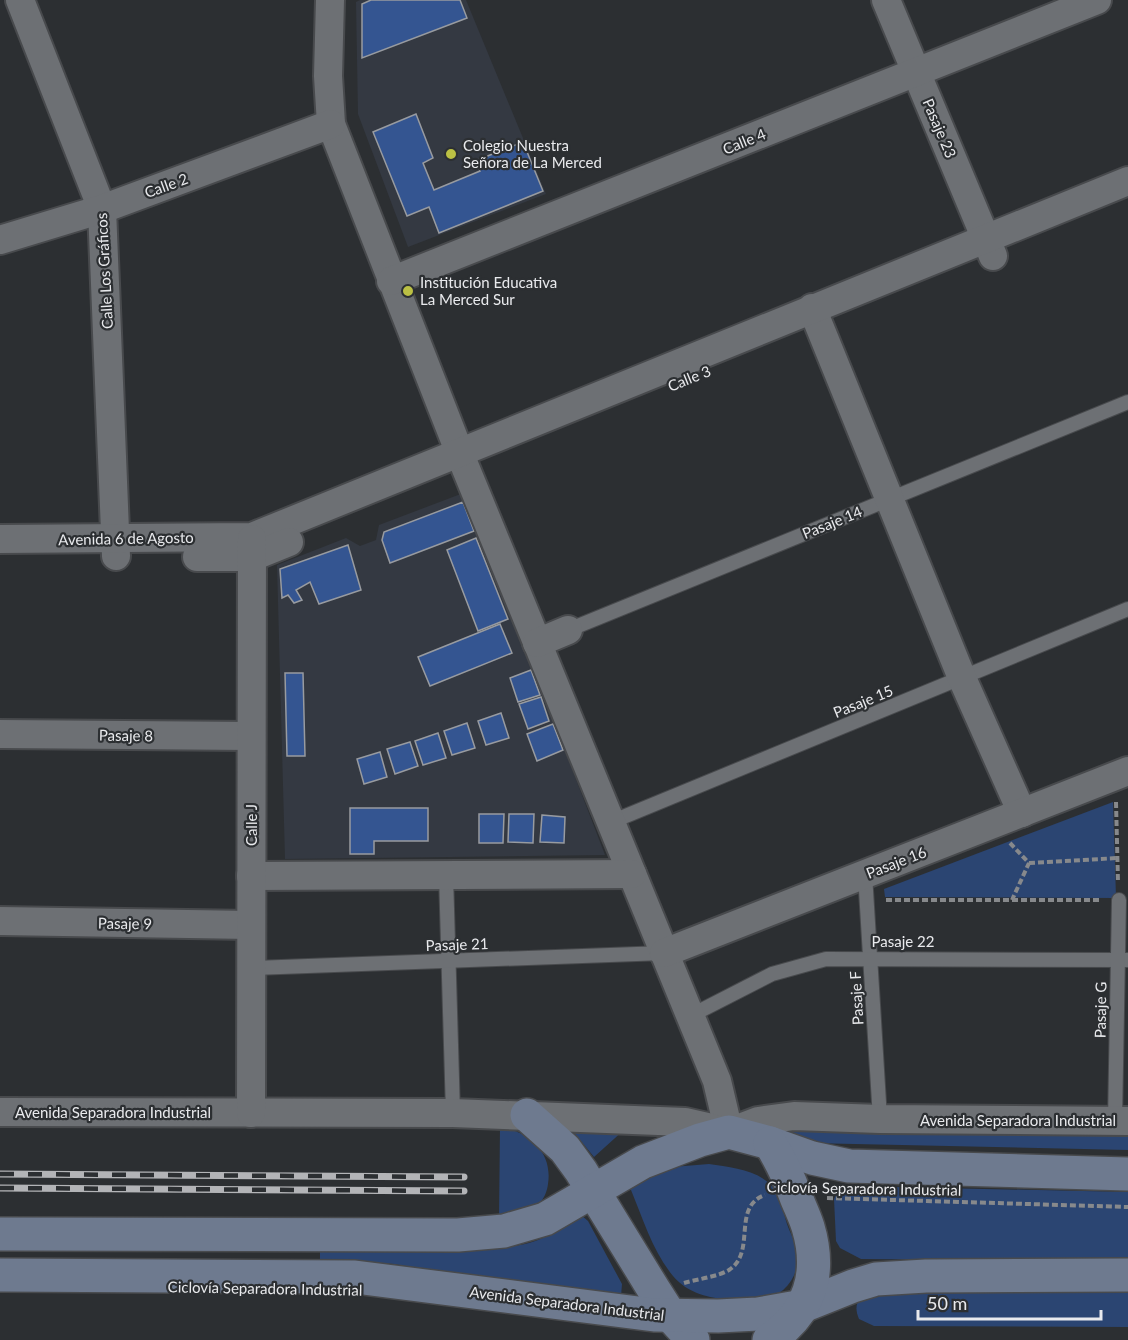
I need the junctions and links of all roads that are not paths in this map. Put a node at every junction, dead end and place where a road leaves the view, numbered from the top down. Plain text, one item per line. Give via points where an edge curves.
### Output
1 (20, 0) edge
2 (330, 0) edge
3 (886, 0) edge
4 (1097, 0) edge
5 (916, 72) junction
6 (331, 124) junction
7 (1128, 181) edge
8 (1128, 202) edge
9 (102, 209) junction
10 (0, 240) edge
11 (989, 248) junction
12 (391, 281) junction
13 (816, 317) junction
14 (1128, 402) edge
15 (463, 461) junction
16 (890, 498) junction
17 (0, 539) edge
18 (116, 547) junction
19 (252, 547) junction
20 (0, 556) edge
21 (1128, 609) edge
22 (568, 630) joint
23 (537, 643) junction
24 (962, 678) junction
25 (0, 734) edge
26 (251, 736) junction
27 (1121, 774) edge
28 (1022, 813) junction
29 (610, 822) junction
30 (632, 874) junction
31 (446, 875) junction
32 (251, 876) junction
33 (866, 887) junction
34 (1119, 900) road end
35 (0, 921) edge
36 (251, 925) junction
37 (664, 953) junction
38 (870, 957) junction
39 (1123, 959) edge
40 (449, 961) junction
41 (251, 968) junction
42 (690, 1016) junction
43 (0, 1112) edge
44 (250, 1113) junction
45 (453, 1113) junction
46 (527, 1115) junction
47 (880, 1119) junction
48 (1122, 1121) edge
49 (729, 1132) junction
50 (770, 1143) junction
51 (1128, 1174) edge
52 (593, 1190) junction
53 (0, 1234) edge
54 (0, 1275) edge
55 (1128, 1275) edge
56 (662, 1303) junction
57 (803, 1306) junction
58 (693, 1340) edge
59 (760, 1340) edge
60 (770, 1340) edge
61 (776, 1340) edge

1 - 9 street, Calle Los Gráficos
2 - 6 street
3 - 5 street, Pasaje 23
4 - 5 street, Calle 4
5 - 11 street, Pasaje 23
5 - 12 street, Calle 4
6 - 9 street, Calle 2
6 - 12 street
7 - 11 street, Calle 3
8 - 11 street, Calle 3
9 - 10 street, Calle 2
9 - 18 street, Calle Los Gráficos
11 - 13 street, Calle 3
12 - 15 street
13 - 15 street, Calle 3
13 - 16 street
14 - 16 lane, Pasaje 14
15 - 19 street, Calle 3
15 - 23 street
16 - 22 lane, Pasaje 14
16 - 24 street
17 - 18 street, Avenida 6 de Agosto
18 - 19 street, Avenida 6 de Agosto
18 - 20 street, Avenida 6 de Agosto
19 - 26 street, Calle J
21 - 24 lane, Pasaje 15
22 - 23 street, Pasaje 14
23 - 29 street
24 - 28 street
24 - 29 lane, Pasaje 15
25 - 26 street, Pasaje 8
26 - 32 street, Calle J
27 - 28 street, Pasaje 16
28 - 33 street, Pasaje 16
29 - 30 street
30 - 31 street
30 - 37 street
31 - 32 street
31 - 40 lane
32 - 36 street, Calle J
33 - 37 street, Pasaje 16
33 - 38 lane, Pasaje F
34 - 39 lane, Pasaje G
35 - 36 street, Pasaje 9
36 - 41 street, Calle J
37 - 40 lane, Pasaje 21
37 - 42 street
38 - 39 lane, Pasaje 22
38 - 42 lane, Pasaje 22 via 826,959 772,974
38 - 47 lane, Pasaje F
39 - 48 lane, Pasaje G
40 - 41 lane, Pasaje 21
40 - 45 lane
41 - 44 street, Calle J
42 - 49 street via 717,1081
43 - 44 street, Avenida Separadora Industrial
44 - 45 street, Avenida Separadora Industrial
45 - 46 street, Avenida Separadora Industrial
46 - 49 street, Avenida Separadora Industrial via 686,1122
46 - 52 main road via 565,1149
47 - 48 street, Avenida Separadora Industrial
47 - 49 street, Avenida Separadora Industrial via 794,1116 758,1121
49 - 50 main road, Avenida Separadora Industrial
49 - 52 main road, Avenida Separadora Industrial via 644,1162
50 - 51 main road, Avenida Separadora Industrial via 849,1166
50 - 57 main road via 790,1179 808,1225 815,1262
52 - 53 main road, Avenida Separadora Industrial via 545,1220 504,1231 458,1235
52 - 56 main road
54 - 56 main road, Avenida Separadora Industrial via 355,1276 654,1315
55 - 57 main road, Avenida Separadora Industrial via 876,1279
56 - 57 main road, Avenida Separadora Industrial via 758,1314
56 - 58 main road
57 - 60 main road via 792,1322
59 - 60 main road
60 - 61 main road

